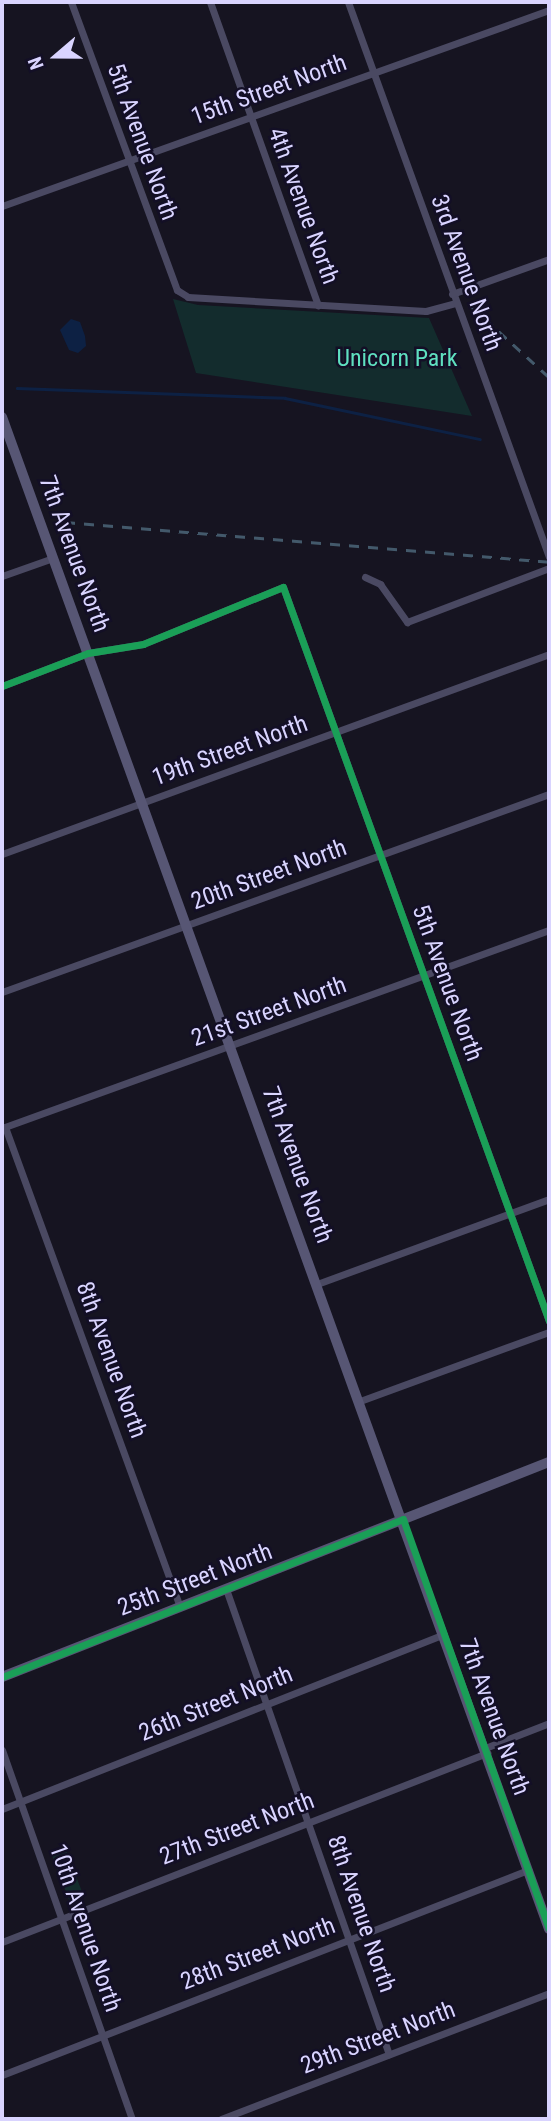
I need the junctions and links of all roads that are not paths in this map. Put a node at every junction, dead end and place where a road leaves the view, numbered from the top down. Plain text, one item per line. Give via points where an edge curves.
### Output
1 (71, 2) edge
2 (210, 2) edge
3 (348, 2) edge
4 (549, 10) edge
5 (373, 73) junction
6 (251, 117) junction
7 (128, 161) junction
8 (2, 206) edge
9 (549, 259) edge
10 (452, 293) junction
11 (456, 303) junction
12 (318, 305) junction
13 (2, 417) edge
14 (549, 557) edge
15 (53, 558) junction
16 (549, 568) edge
17 (2, 576) edge
18 (365, 577) dead end
19 (88, 653) junction
20 (549, 654) edge
21 (2, 685) edge
22 (336, 733) junction
23 (549, 794) edge
24 (142, 803) junction
25 (2, 854) edge
26 (380, 855) junction
27 (187, 925) junction
28 (549, 930) edge
29 (424, 976) junction
30 (2, 992) edge
31 (231, 1046) junction
32 (3, 1128) edge
33 (549, 1199) edge
34 (510, 1213) junction
35 (317, 1284) junction
36 (549, 1321) edge
37 (549, 1332) edge
38 (360, 1401) junction
39 (549, 1462) edge
40 (403, 1519) junction
41 (226, 1589) junction
42 (180, 1606) junction
43 (444, 1634) junction
44 (2, 1677) edge
45 (267, 1704) junction
46 (549, 1723) edge
47 (2, 1750) edge
48 (486, 1750) junction
49 (20, 1802) junction
50 (2, 1809) edge
51 (308, 1822) junction
52 (528, 1870) junction
53 (61, 1919) junction
54 (549, 1929) edge
55 (349, 1939) junction
56 (2, 1942) edge
57 (549, 1993) edge
58 (102, 2035) junction
59 (390, 2054) junction
60 (2, 2075) edge
61 (132, 2119) edge
62 (221, 2119) edge

1 - 7 street, 5th Avenue North
2 - 6 street, 4th Avenue North
3 - 5 street, 3rd Avenue North
4 - 5 street, 15th Street North
5 - 6 street, 15th Street North
5 - 10 street, 3rd Avenue North
6 - 7 street, 15th Street North
6 - 12 street, 4th Avenue North
7 - 8 street, 15th Street North
7 - 12 street, 5th Avenue North via 171,282 188,297
9 - 10 street
10 - 11 street, 3rd Avenue North
11 - 12 street, 5th Avenue North via 426,311
11 - 14 street, 3rd Avenue North
13 - 15 main road, 7th Avenue North
15 - 17 street
15 - 19 main road, 7th Avenue North
16 - 18 street via 407,622 380,584
19 - 21 street
19 - 22 street, 5th Avenue North via 143,644 283,587
19 - 24 main road, 7th Avenue North
20 - 22 street, 19th Street North
22 - 24 street, 19th Street North
22 - 26 street, 5th Avenue North
23 - 26 street, 20th Street North
24 - 25 street, 19th Street North
24 - 27 main road, 7th Avenue North
26 - 27 street, 20th Street North
26 - 29 street, 5th Avenue North
27 - 30 street, 20th Street North
27 - 31 main road, 7th Avenue North
28 - 29 street, 21st Street North
29 - 31 street, 21st Street North
29 - 34 street, 5th Avenue North
31 - 32 street, 21st Street North
31 - 35 main road, 7th Avenue North
32 - 42 street, 8th Avenue North
33 - 34 street
34 - 35 street
34 - 36 street, 5th Avenue North
35 - 38 main road, 7th Avenue North
37 - 38 street
38 - 40 main road, 7th Avenue North
39 - 40 main road, 25th Street North
40 - 41 main road, 25th Street North
40 - 43 main road, 7th Avenue North
41 - 42 main road, 25th Street North
41 - 45 street, 8th Avenue North
42 - 44 main road, 25th Street North
43 - 45 street, 26th Street North
43 - 48 main road, 7th Avenue North
45 - 49 street, 26th Street North
45 - 51 street, 8th Avenue North
46 - 48 street, 27th Street North
47 - 49 street, 10th Avenue North
48 - 51 street, 27th Street North
48 - 52 main road, 7th Avenue North
49 - 50 street, 26th Street North
49 - 53 street, 10th Avenue North
51 - 53 street, 27th Street North
51 - 55 street, 8th Avenue North
52 - 54 main road, 7th Avenue North
52 - 55 street, 28th Street North
53 - 56 street, 27th Street North
53 - 58 street, 10th Avenue North
55 - 58 street, 28th Street North
55 - 59 street, 8th Avenue North
57 - 59 street, 29th Street North
58 - 60 street, 28th Street North
58 - 61 street, 10th Avenue North
59 - 62 street, 29th Street North

